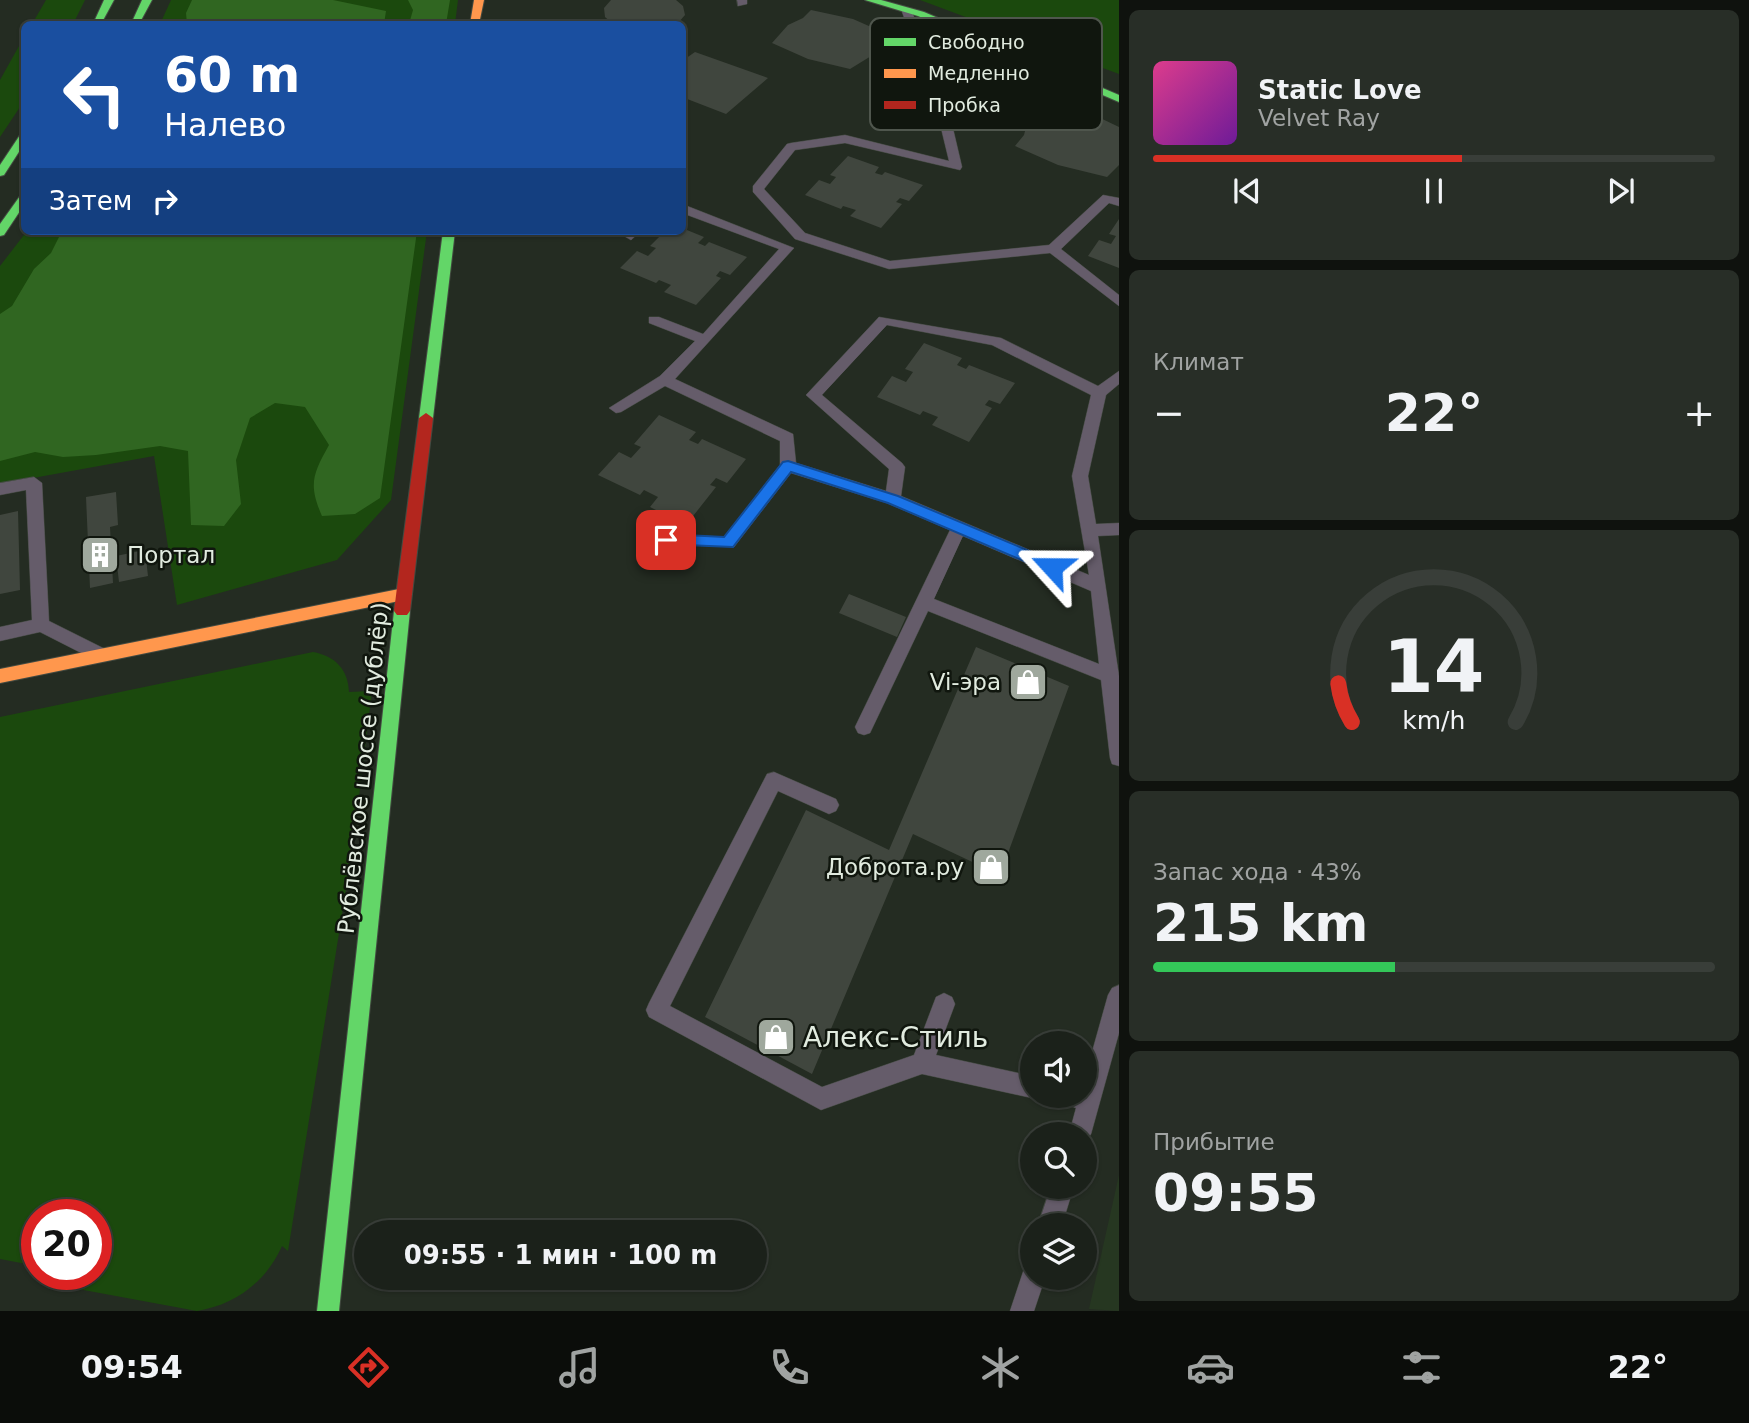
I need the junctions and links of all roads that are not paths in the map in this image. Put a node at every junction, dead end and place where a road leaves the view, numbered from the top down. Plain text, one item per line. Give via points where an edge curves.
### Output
1 (109, 0) edge
2 (147, 0) edge
3 (478, 0) edge
4 (875, 1) edge
5 (906, 9) junction
6 (909, 18) edge
7 (927, 18) edge
8 (98, 21) edge
9 (136, 21) edge
10 (475, 21) edge
11 (1102, 92) edge
12 (1119, 99) edge
13 (947, 130) edge
14 (21, 142) edge
15 (0, 173) edge
16 (21, 202) edge
17 (1119, 202) edge
18 (686, 210) edge
19 (0, 232) edge
20 (449, 235) edge
21 (800, 236) junction
22 (787, 248) junction
23 (1053, 249) junction
24 (1119, 302) edge
25 (654, 320) dead end
26 (705, 340) junction
27 (1119, 376) edge
28 (665, 380) junction
29 (1099, 393) junction
30 (616, 408) dead end
31 (788, 466) junction
32 (0, 489) edge
33 (893, 499) junction
34 (960, 526) junction
35 (1119, 529) edge
36 (1089, 530) junction
37 (649, 539) dead end
38 (1099, 587) junction
39 (404, 594) junction
40 (924, 602) junction
41 (41, 625) junction
42 (0, 634) edge
43 (102, 656) junction
44 (0, 676) edge
45 (1110, 677) junction
46 (864, 727) dead end
47 (1119, 758) edge
48 (829, 805) dead end
49 (1119, 995) edge
50 (944, 1004) dead end
51 (1097, 1056) edge
52 (922, 1063) junction
53 (1020, 1084) edge
54 (1029, 1290) edge
55 (328, 1311) edge
56 (1023, 1311) edge

1 - 8 street
2 - 9 street
3 - 10 street
4 - 5 street
5 - 6 lane
5 - 7 street
11 - 12 street
13 - 21 lane via 956,167 845,139 791,146 757,189
14 - 15 street
16 - 19 street
17 - 23 lane via 1107,198
18 - 22 lane
20 - 39 street, Рублёвское шоссе (дублёр)
21 - 22 lane
21 - 23 lane via 889,265
22 - 26 lane
23 - 24 lane
25 - 26 lane
26 - 28 lane
27 - 29 lane
28 - 30 lane
28 - 31 lane via 788,438
29 - 33 lane via 996,341 884,320 813,395 897,467
29 - 36 lane via 1080,476
31 - 33 lane
31 - 37 lane via 728,543
32 - 41 lane via 34,483
33 - 34 lane
34 - 38 lane
34 - 40 lane
35 - 36 lane
36 - 38 lane
38 - 45 lane
39 - 43 street
39 - 55 street, Рублёвское шоссе (дублёр)
40 - 45 lane
40 - 46 lane
41 - 42 lane
41 - 43 lane
43 - 44 street
45 - 47 lane
48 - 52 lane via 774,780 657,1010 821,1099
49 - 51 lane
50 - 52 lane
52 - 53 lane
54 - 56 lane

